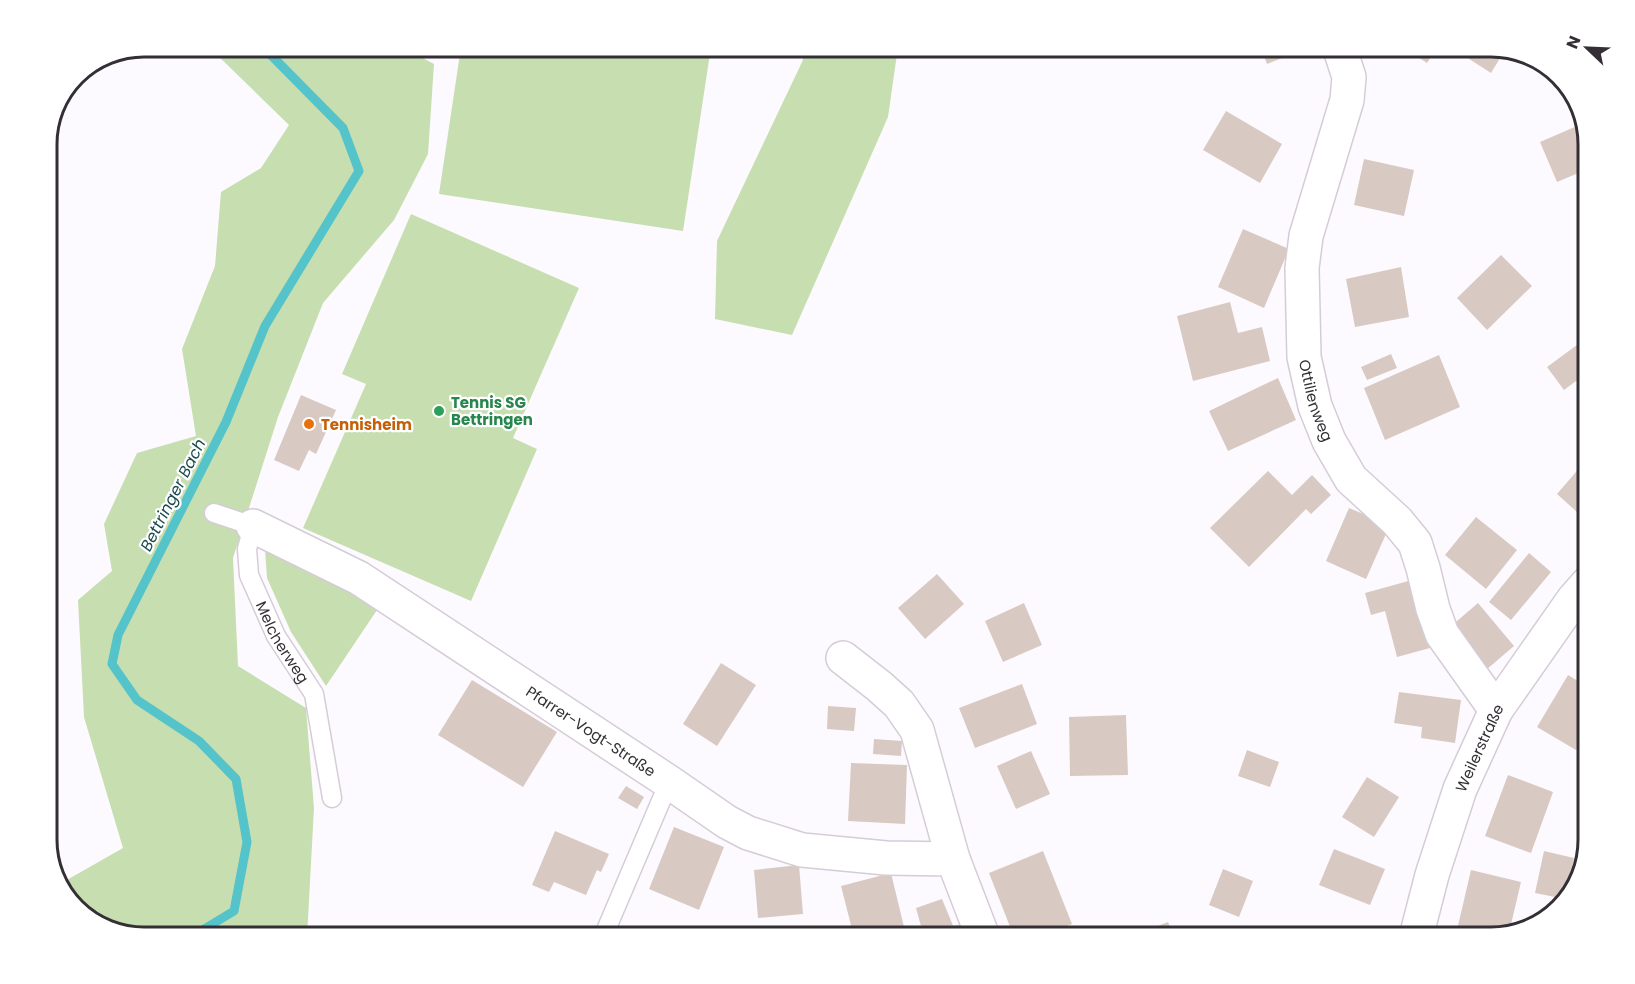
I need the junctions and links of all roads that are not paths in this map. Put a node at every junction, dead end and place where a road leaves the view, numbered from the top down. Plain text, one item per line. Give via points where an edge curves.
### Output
1 (1342, 57) edge
2 (214, 513) dead end
3 (253, 526) junction
4 (1578, 594) edge
5 (843, 658) dead end
6 (1496, 710) junction
7 (669, 782) junction
8 (332, 798) dead end
9 (953, 859) junction
10 (608, 927) edge
11 (970, 927) edge
12 (1419, 927) edge

1 - 6 street, Ottilienweg via 1348,77 1347,100 1306,236 1302,268 1304,357 1315,406 1351,479 1415,543 1443,634
2 - 3 lane
3 - 7 street, Pfarrer-Vogt-Straße via 359,578
3 - 8 lane, Melcherweg via 247,549 249,575 276,636 314,694
4 - 6 street, Weilerstraße
5 - 9 street via 899,704 917,730
6 - 12 street, Weilerstraße via 1461,789
7 - 9 street, Pfarrer-Vogt-Straße via 728,822 763,839 802,850
7 - 10 lane
9 - 11 street

